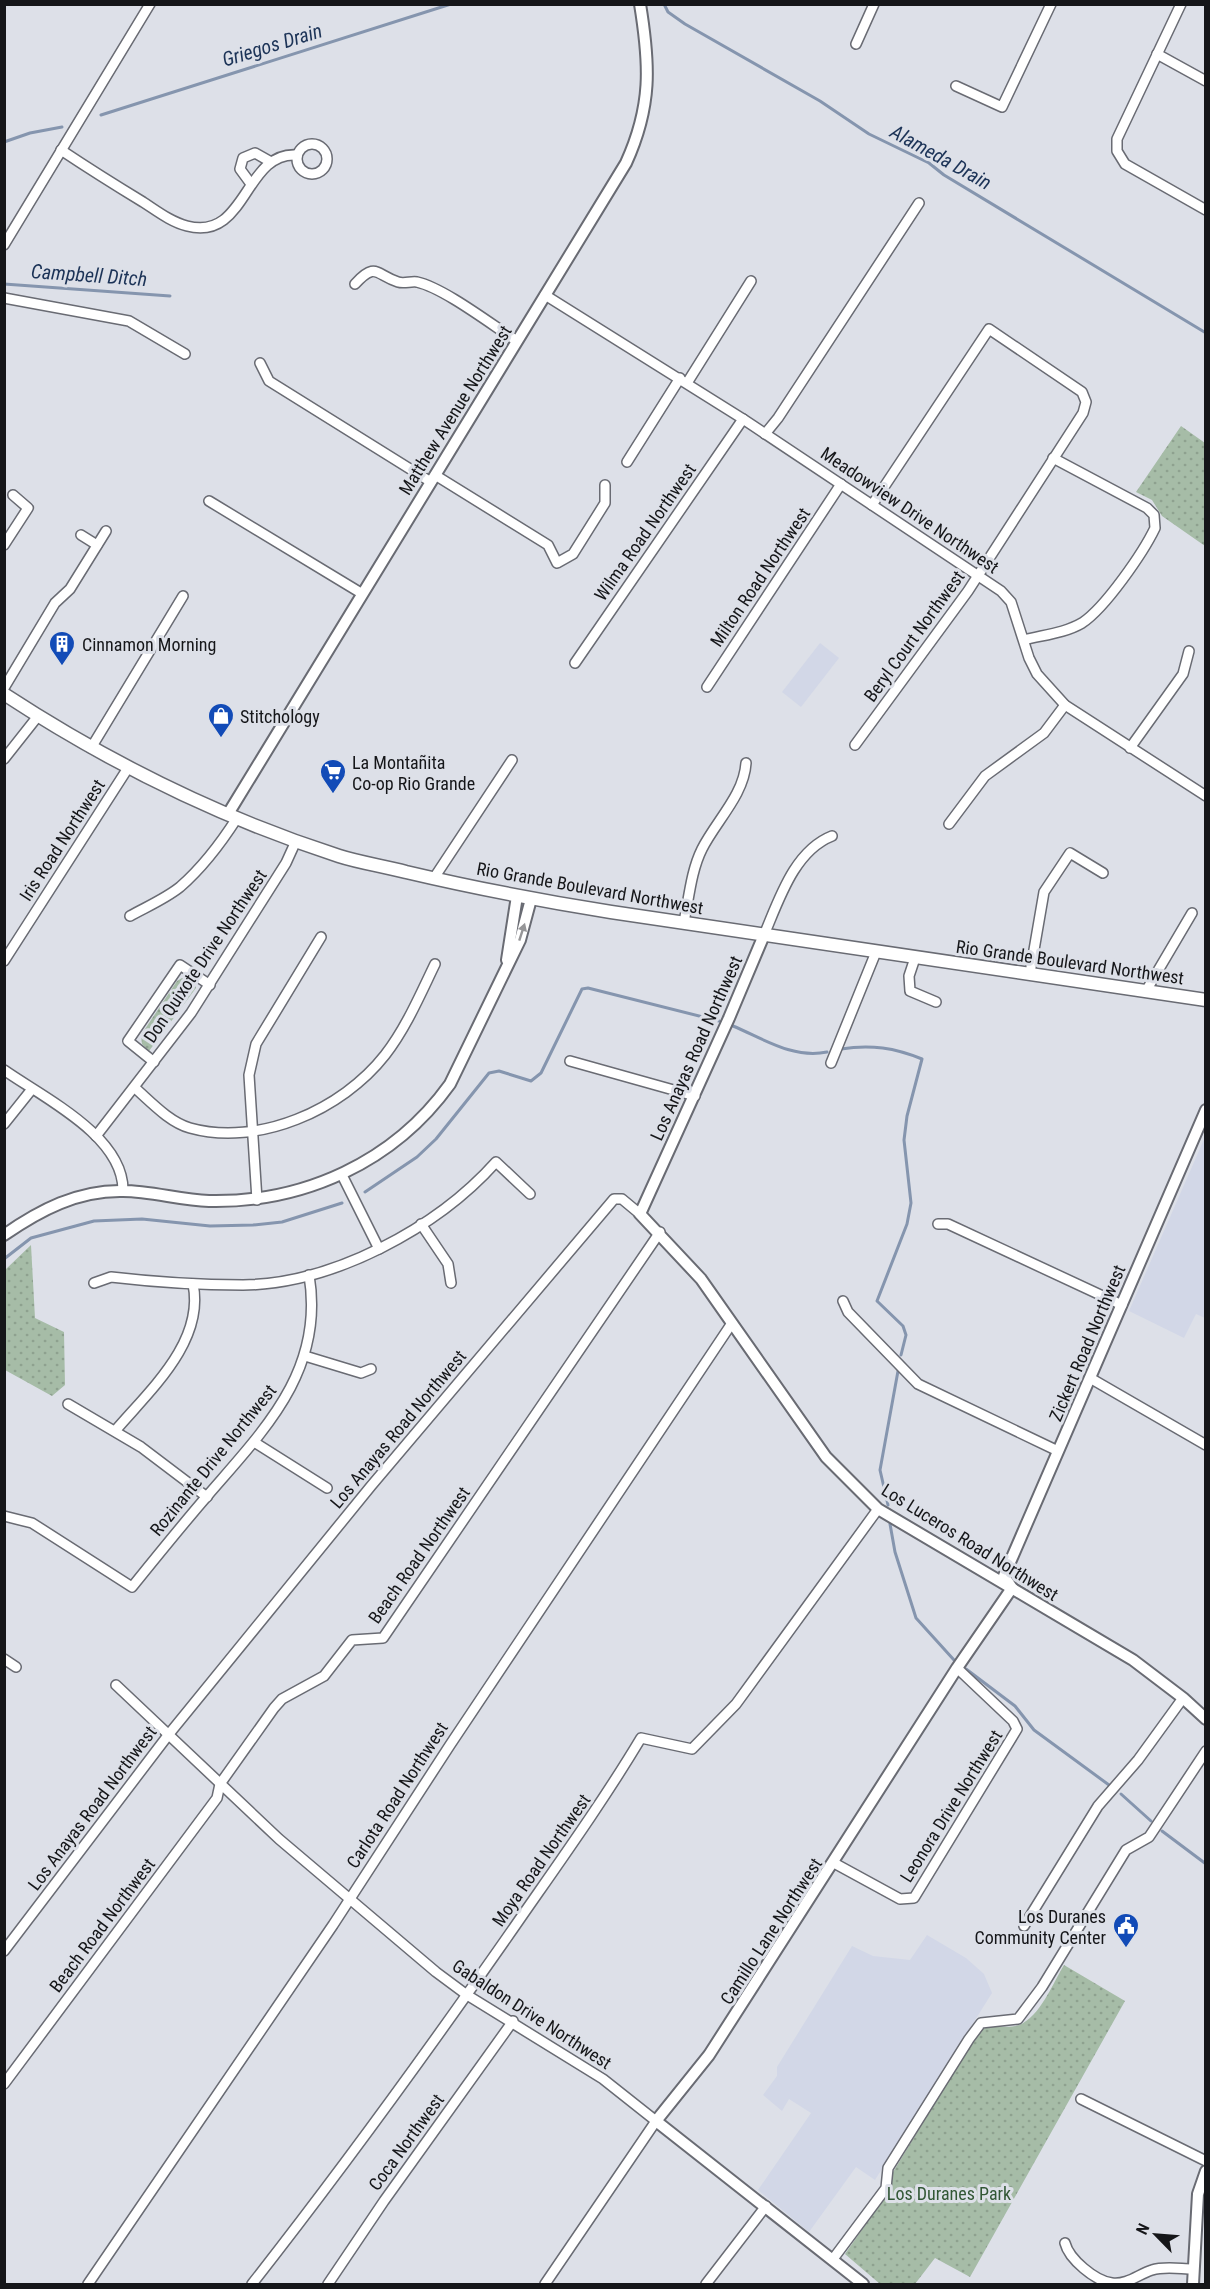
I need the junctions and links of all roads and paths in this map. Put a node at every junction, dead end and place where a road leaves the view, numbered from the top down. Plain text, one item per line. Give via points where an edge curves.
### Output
1 (150, 4) edge
2 (640, 4) edge
3 (874, 4) edge
4 (1051, 4) edge
5 (1181, 4) edge
6 (856, 44) dead end
7 (1157, 54) junction
8 (1206, 81) edge
9 (956, 86) dead end
10 (61, 150) junction
11 (297, 155) dead end
12 (272, 162) junction
13 (251, 184) junction
14 (919, 203) dead end
15 (1206, 210) edge
16 (4, 245) edge
17 (751, 281) dead end
18 (355, 284) dead end
19 (545, 295) junction
20 (4, 298) edge
21 (517, 341) junction
22 (185, 354) dead end
23 (260, 363) dead end
24 (684, 380) junction
25 (743, 419) junction
26 (765, 434) junction
27 (1053, 458) junction
28 (627, 462) dead end
29 (433, 478) junction
30 (841, 484) junction
31 (605, 485) dead end
32 (13, 495) dead end
33 (209, 501) dead end
34 (872, 505) junction
35 (105, 531) dead end
36 (81, 535) dead end
37 (4, 545) edge
38 (97, 545) junction
39 (978, 574) junction
40 (361, 592) junction
41 (183, 596) dead end
42 (1024, 640) junction
43 (1188, 651) dead end
44 (575, 663) dead end
45 (707, 687) dead end
46 (4, 688) edge
47 (4, 694) edge
48 (1065, 705) junction
49 (38, 716) junction
50 (855, 745) dead end
51 (91, 748) junction
52 (1130, 748) junction
53 (4, 759) edge
54 (512, 760) dead end
55 (746, 763) dead end
56 (128, 768) junction
57 (1206, 796) edge
58 (233, 816) junction
59 (949, 824) dead end
60 (832, 837) dead end
61 (296, 841) junction
62 (1103, 873) dead end
63 (434, 878) junction
64 (517, 896) junction
65 (531, 899) junction
66 (1192, 913) dead end
67 (130, 916) dead end
68 (684, 922) junction
69 (764, 934) junction
70 (321, 937) dead end
71 (876, 952) junction
72 (915, 958) junction
73 (4, 961) edge
74 (507, 963) junction
75 (435, 964) dead end
76 (1030, 973) junction
77 (210, 985) junction
78 (1146, 991) junction
79 (1206, 1000) edge
80 (936, 1002) dead end
81 (570, 1061) dead end
82 (154, 1062) junction
83 (831, 1063) dead end
84 (4, 1070) edge
85 (135, 1088) junction
86 (32, 1089) junction
87 (695, 1096) junction
88 (1206, 1110) edge
89 (4, 1124) edge
90 (252, 1132) junction
91 (96, 1136) junction
92 (342, 1175) junction
93 (123, 1190) junction
94 (530, 1194) dead end
95 (257, 1200) junction
96 (640, 1214) junction
97 (421, 1224) junction
98 (938, 1224) dead end
99 (660, 1233) junction
100 (4, 1234) edge
101 (379, 1249) junction
102 (309, 1275) junction
103 (94, 1283) dead end
104 (451, 1283) dead end
105 (193, 1284) junction
106 (843, 1301) dead end
107 (1122, 1305) junction
108 (732, 1323) junction
109 (305, 1356) junction
110 (371, 1370) dead end
111 (1090, 1377) junction
112 (68, 1404) dead end
113 (115, 1431) junction
114 (254, 1442) junction
115 (1206, 1445) edge
116 (1058, 1451) junction
117 (327, 1488) dead end
118 (207, 1497) junction
119 (878, 1509) junction
120 (4, 1516) edge
121 (1012, 1588) junction
122 (4, 1659) edge
123 (16, 1666) dead end
124 (957, 1668) junction
125 (116, 1685) dead end
126 (1183, 1698) junction
127 (1206, 1719) edge
128 (169, 1734) junction
129 (1206, 1751) edge
130 (220, 1784) junction
131 (834, 1863) junction
132 (350, 1898) junction
133 (1024, 1926) dead end
134 (4, 1951) edge
135 (467, 1995) junction
136 (513, 2021) junction
137 (4, 2084) edge
138 (1081, 2099) dead end
139 (656, 2121) junction
140 (1206, 2161) edge
141 (1206, 2171) edge
142 (766, 2206) junction
143 (1065, 2243) dead end
144 (832, 2259) junction
145 (1193, 2269) junction
146 (88, 2284) edge
147 (252, 2284) edge
148 (328, 2284) edge
149 (545, 2284) edge
150 (706, 2284) edge
151 (863, 2284) edge
152 (1193, 2284) edge

1 - 10 street
2 - 19 street, Matthew Avenue Northwest via 648,69 642,124 626,163
3 - 6 street
4 - 9 street via 1002,107
5 - 7 street
7 - 8 street
7 - 15 street via 1117,139 1117,151 1125,164
10 - 13 street via 189,227 208,227 230,217
10 - 16 street
11 - 12 street via 285,154
12 - 13 street
12 - 13 street via 255,153 243,158 240,169
14 - 26 street
17 - 24 street
18 - 21 street via 366,273 377,270 399,282 417,282
19 - 21 street, Matthew Avenue Northwest
19 - 24 street, Meadowview Drive Northwest
20 - 22 street via 129,321
21 - 29 street, Matthew Avenue Northwest
23 - 29 street via 269,381
24 - 25 street, Meadowview Drive Northwest
24 - 28 street
25 - 26 street, Meadowview Drive Northwest
25 - 44 street, Wilma Road Northwest
26 - 30 street, Meadowview Drive Northwest
27 - 34 street, Beryl Court Northwest via 1083,413 1086,402 1082,392 989,329
27 - 39 street, Beryl Court Northwest
27 - 42 street via 1147,508 1154,515 1155,528 1093,614 1070,629
29 - 31 street via 548,545 557,563 573,554 605,503
29 - 40 street, Matthew Avenue Northwest
30 - 34 street, Meadowview Drive Northwest
30 - 45 street, Milton Road Northwest
32 - 37 street via 28,507
33 - 40 street
34 - 39 street, Meadowview Drive Northwest
35 - 38 street
36 - 38 street
38 - 46 street via 70,589 55,603
39 - 42 street, Meadowview Drive Northwest via 1011,603
39 - 50 street, Beryl Court Northwest
40 - 58 street, Matthew Avenue Northwest
41 - 51 street
42 - 48 street, Meadowview Drive Northwest via 1037,674
43 - 52 street via 1183,674
47 - 49 main road, Rio Grande Boulevard Northwest
48 - 52 street, Meadowview Drive Northwest
48 - 59 street via 1044,733 985,776
49 - 51 main road, Rio Grande Boulevard Northwest
49 - 53 street
51 - 56 main road, Rio Grande Boulevard Northwest
52 - 57 street, Meadowview Drive Northwest
54 - 63 street
55 - 68 street via 745,779 695,866
56 - 58 main road, Rio Grande Boulevard Northwest
56 - 73 street, Iris Road Northwest
58 - 61 main road, Rio Grande Boulevard Northwest
58 - 67 street, Matthew Avenue Northwest via 217,848 196,872 178,889
60 - 69 street via 811,848 802,859
61 - 63 main road, Rio Grande Boulevard Northwest via 342,857
61 - 77 street, Don Quixote Drive Northwest
62 - 76 street via 1070,853 1059,867 1044,891
63 - 64 main road, Rio Grande Boulevard Northwest
64 - 65 main road, Rio Grande Boulevard Northwest
64 - 74 street
65 - 68 main road, Rio Grande Boulevard Northwest
74 -> 65 street via 520,940
66 - 78 street
68 - 69 main road, Rio Grande Boulevard Northwest
69 - 71 main road, Rio Grande Boulevard Northwest
69 - 87 street, Los Anayas Road Northwest
70 - 90 street via 256,1044 249,1076
71 - 72 main road, Rio Grande Boulevard Northwest
71 - 83 street
72 - 76 main road, Rio Grande Boulevard Northwest
72 - 80 street via 909,976 910,991
74 - 92 street via 471,1045 441,1096 385,1150
75 - 90 street via 409,1018 384,1056 350,1091 288,1122
76 - 78 main road, Rio Grande Boulevard Northwest
77 - 82 street, Don Quixote Drive Northwest
77 - 82 street via 180,965 128,1041
78 - 79 main road, Rio Grande Boulevard Northwest
81 - 87 street
82 - 85 street, Don Quixote Drive Northwest
84 - 86 street
85 - 90 street via 167,1116 189,1128
85 - 91 street, Don Quixote Drive Northwest
86 - 89 street
86 - 91 street
87 - 96 street, Los Anayas Road Northwest
88 - 107 street, Zickert Road Northwest
90 - 95 street
91 - 93 street via 117,1164
92 - 95 street
92 - 101 street
93 - 95 street via 196,1200
93 - 100 street via 50,1206
94 - 97 street via 496,1162 446,1208
96 - 99 street, Los Luceros Road Northwest
96 - 128 street, Los Anayas Road Northwest via 622,1199 614,1199 371,1486
97 - 101 street
97 - 104 street via 448,1264
98 - 107 street via 948,1224
99 - 108 street, Los Luceros Road Northwest via 701,1279
99 - 130 street, Beach Road Northwest via 383,1638 352,1640 324,1676 282,1699
101 - 102 street
102 - 105 street via 242,1285
102 - 109 street, Rozinante Drive Northwest via 312,1313
103 - 105 street via 111,1277
105 - 113 street via 195,1305 177,1357
106 - 116 street via 848,1312 918,1384
107 - 111 street, Zickert Road Northwest
108 - 119 street, Los Luceros Road Northwest via 826,1457
108 - 132 street, Carlota Road Northwest
109 - 110 street via 362,1373
109 - 114 street, Rozinante Drive Northwest via 290,1392
111 - 115 street
111 - 116 street, Zickert Road Northwest
112 - 113 street
113 - 118 street
114 - 117 street
114 - 118 street, Rozinante Drive Northwest
116 - 121 street, Zickert Road Northwest via 1004,1576
118 - 120 street, Rozinante Drive Northwest via 132,1587 32,1523
119 - 121 street, Los Luceros Road Northwest
119 - 135 street, Moya Road Northwest via 716,1726 692,1749 641,1738 616,1781
121 - 124 street, Camillo Lane Northwest
121 - 126 street, Los Luceros Road Northwest via 1133,1660
122 - 123 street
124 - 131 street, Camillo Lane Northwest
124 - 131 street, Leonora Drive Northwest via 1017,1729 914,1898 900,1899
125 - 128 street, Gabaldon Drive Northwest
126 - 127 street, Los Luceros Road Northwest
126 - 133 street via 1098,1806
128 - 130 street, Gabaldon Drive Northwest
128 - 134 street, Los Anayas Road Northwest
129 - 144 street via 1149,1837 1126,1850 1018,2019 981,2023 969,2039 888,2168 886,2188
130 - 132 street, Gabaldon Drive Northwest
130 - 137 street, Beach Road Northwest via 217,1798
131 - 139 street, Camillo Lane Northwest via 709,2055
132 - 135 street, Gabaldon Drive Northwest
132 - 146 street, Carlota Road Northwest
135 - 136 street, Gabaldon Drive Northwest
135 - 147 street, Moya Road Northwest via 337,2176
136 - 139 street, Gabaldon Drive Northwest via 603,2079
136 - 148 street, Coca Northwest
138 - 140 street
139 - 142 street, Gabaldon Drive Northwest
139 - 149 street, Camillo Lane Northwest
141 - 145 street via 1198,2194
142 - 144 street, Gabaldon Drive Northwest
142 - 150 street
143 - 145 street via 1068,2254 1081,2266 1112,2283 1134,2280 1152,2270
144 - 151 street, Gabaldon Drive Northwest
145 - 152 street

